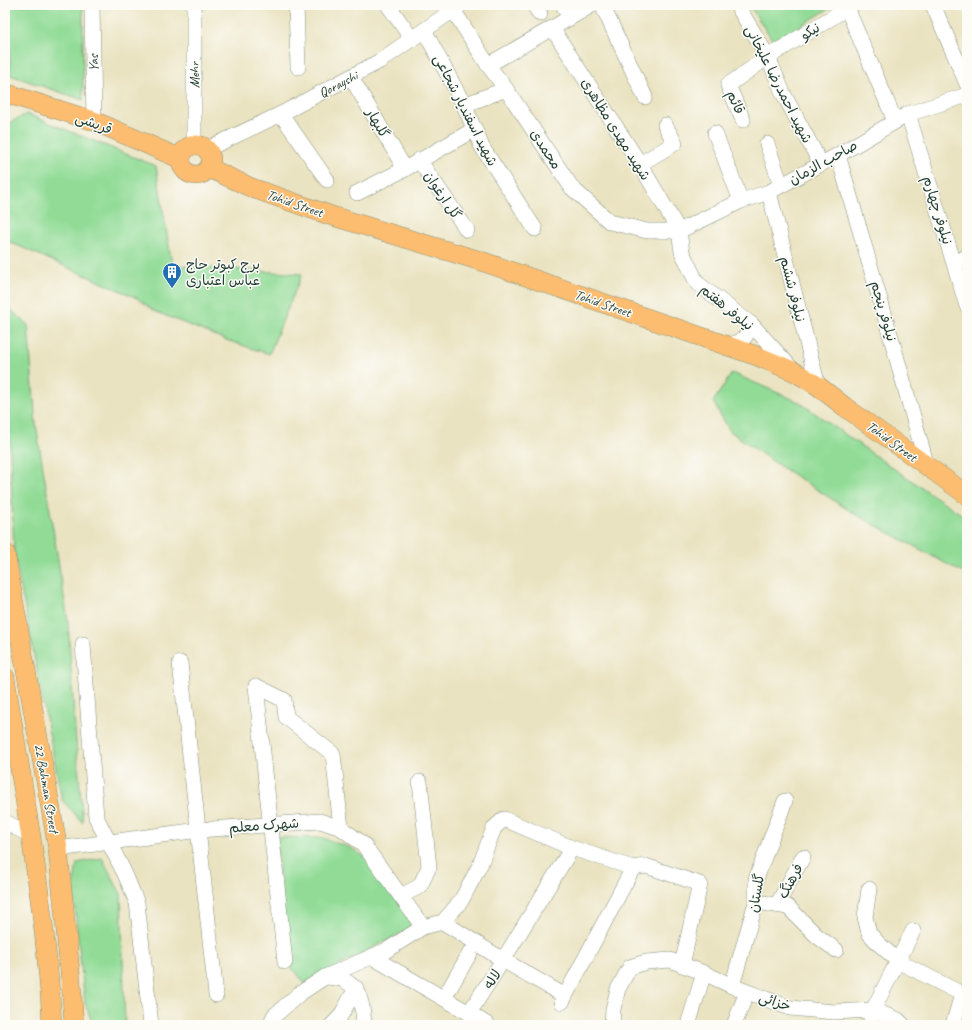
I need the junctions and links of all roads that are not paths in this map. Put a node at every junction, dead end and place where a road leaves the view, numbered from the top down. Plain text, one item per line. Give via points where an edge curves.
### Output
1 (92, 5) edge
2 (194, 5) edge
3 (296, 5) edge
4 (388, 5) edge
5 (592, 5) edge
6 (602, 5) edge
7 (737, 5) edge
8 (933, 5) edge
9 (454, 7) edge
10 (850, 7) edge
11 (566, 11) edge
12 (552, 28) junction
13 (424, 30) junction
14 (412, 39) junction
15 (768, 57) junction
16 (488, 66) junction
17 (298, 67) dead end
18 (352, 77) junction
19 (967, 84) edge
20 (506, 89) junction
21 (5, 93) edge
22 (967, 95) edge
23 (645, 97) dead end
24 (464, 105) junction
25 (281, 114) junction
26 (902, 118) junction
27 (744, 120) dead end
28 (94, 121) junction
29 (665, 125) dead end
30 (475, 129) junction
31 (715, 133) dead end
32 (767, 144) dead end
33 (200, 147) junction
34 (838, 155) junction
35 (181, 158) junction
36 (419, 160) junction
37 (640, 164) junction
38 (821, 164) junction
39 (209, 168) junction
40 (405, 169) junction
41 (327, 180) dead end
42 (775, 188) junction
43 (357, 193) dead end
44 (741, 201) junction
45 (535, 229) dead end
46 (467, 230) dead end
47 (678, 231) junction
48 (967, 256) edge
49 (955, 265) junction
50 (967, 306) edge
51 (751, 324) junction
52 (726, 346) junction
53 (795, 372) junction
54 (818, 386) junction
55 (927, 466) junction
56 (967, 495) edge
57 (5, 553) edge
58 (83, 644) dead end
59 (180, 663) dead end
60 (5, 677) edge
61 (420, 782) dead end
62 (785, 801) dead end
63 (5, 822) edge
64 (270, 825) junction
65 (341, 828) junction
66 (198, 830) junction
67 (30, 835) junction
68 (108, 842) junction
69 (572, 848) junction
70 (58, 849) junction
71 (803, 856) dead end
72 (633, 868) junction
73 (869, 889) dead end
74 (401, 896) junction
75 (756, 902) junction
76 (777, 905) junction
77 (442, 922) junction
78 (423, 927) junction
79 (913, 931) dead end
80 (836, 950) dead end
81 (470, 952) dead end
82 (372, 957) junction
83 (503, 960) junction
84 (898, 961) junction
85 (285, 962) dead end
86 (682, 965) junction
87 (704, 973) junction
88 (325, 977) junction
89 (71, 982) junction
90 (732, 986) junction
91 (356, 988) junction
92 (747, 992) junction
93 (216, 995) dead end
94 (444, 998) junction
95 (469, 1013) junction
96 (871, 1018) edge
97 (832, 1019) edge
98 (52, 1025) edge
99 (74, 1025) edge
100 (83, 1025) edge
101 (151, 1025) edge
102 (270, 1025) edge
103 (332, 1025) edge
104 (364, 1025) edge
105 (488, 1025) edge
106 (612, 1025) edge
107 (688, 1025) edge
108 (734, 1025) edge
109 (903, 1025) edge
110 (953, 1025) edge

1 - 28 street, Yas
2 - 33 street, Mehr
3 - 17 street
4 - 14 street
5 - 11 street
6 - 23 street
7 - 15 street, شهید احمدرضا علیخانی
8 - 19 street
9 - 13 street, Qorayshi
9 - 16 street, محمدی
10 - 15 street, نیکو
10 - 26 street, نیلوفر چهارم
11 - 12 street
12 - 16 street
12 - 37 street, شهید مهدی مظاهری
13 - 14 street, Qorayshi
13 - 24 street, شهید اسفندیار شجاعی
14 - 18 street, Qorayshi
15 - 27 street, قائم via 728,85
15 - 38 street, شهید احمدرضا علیخانی via 783,93
16 - 20 street, محمدی
18 - 25 street, Qorayshi
18 - 40 street, گلبهار
20 - 24 street
20 - 47 street, محمدی via 572,188 610,222 647,231
21 - 28 main road, قریشی
22 - 26 street, صاحب الزمان
24 - 30 street, شهید اسفندیار شجاعی
25 - 33 street, Qorayshi
25 - 41 street
26 - 34 street, صاحب الزمان
26 - 49 street, نیلوفر چهارم
28 - 35 main road, قریشی
29 - 37 street via 675,143
30 - 36 street
30 - 45 street, شهید اسفندیار شجاعی via 482,147
31 - 44 street
32 - 42 street, نیلوفر ششم
33 - 35 main road via 188,147
33 - 39 main road via 211,155 212,162
34 - 38 street, صاحب الزمان
34 - 55 street, نیلوفر پنجم
35 - 39 main road via 182,165 191,175 204,173
36 - 40 street
36 - 46 street, گل ارغوان
37 - 47 street, شهید مهدی مظاهری
38 - 42 street, صاحب الزمان
39 - 52 main road, Tohid Street via 252,188 322,213 484,262
40 - 43 street
42 - 44 street, صاحب الزمان
42 - 54 street, نیلوفر ششم
44 - 47 street, صاحب الزمان
47 - 51 street, نیلوفر هفتم via 682,252 697,283
48 - 49 street
49 - 50 street, نیلوفر چهارم
51 - 52 street via 744,340
51 - 53 street, نیلوفر هفتم
52 - 53 main road, Tohid Street
53 - 54 main road, Tohid Street
54 - 55 main road, Tohid Street
55 - 56 main road, Tohid Street
57 - 70 main road, 22 Bahman Street
58 - 68 street via 96,817
59 - 66 street
60 - 67 main road, 22 Bahman Street
61 - 74 street via 429,867 420,886
62 - 75 street, گلستان via 756,879
63 - 67 street
64 - 65 street, شهرک معلم via 320,821
64 - 65 street via 256,686 284,700 286,717 333,754
64 - 66 street, شهرک معلم
64 - 85 street
65 - 74 street, شهرک معلم via 363,844
66 - 68 street, شهرک معلم
66 - 93 street
67 - 98 main road, 22 Bahman Street via 42,907
68 - 70 street, شهرک معلم
68 - 101 street via 137,903
69 - 72 street
69 - 77 street via 504,819 494,828 480,865 461,901
69 - 83 street, لاله
70 - 89 main road, 22 Bahman Street
71 - 76 street, فرهنگ
72 - 83 street via 564,999
72 - 86 street via 646,866 700,884
73 - 84 street via 866,917 870,933
74 - 78 street, شهرک معلم
75 - 76 street
75 - 90 street, گلستان
76 - 80 street via 788,907 817,936
77 - 78 street
77 - 83 street
78 - 82 street
79 - 84 street
81 - 94 street
82 - 88 street
82 - 94 street
83 - 95 street, لاله
84 - 96 street
84 - 110 street via 962,994
86 - 87 street, خزائی
86 - 106 street, خزائی via 670,960 646,962 630,968 618,989
87 - 90 street, خزائی
87 - 107 street
88 - 91 street via 342,979
88 - 102 street via 299,994 274,1016
89 - 99 main road, 22 Bahman Street
89 - 100 main road
90 - 92 street, خزائی
91 - 103 street via 340,1017
91 - 104 street via 363,1008
92 - 97 street, خزائی via 790,1008
92 - 108 street
94 - 95 street
95 - 105 street
96 - 97 street, خزائی
96 - 109 street via 898,1020

